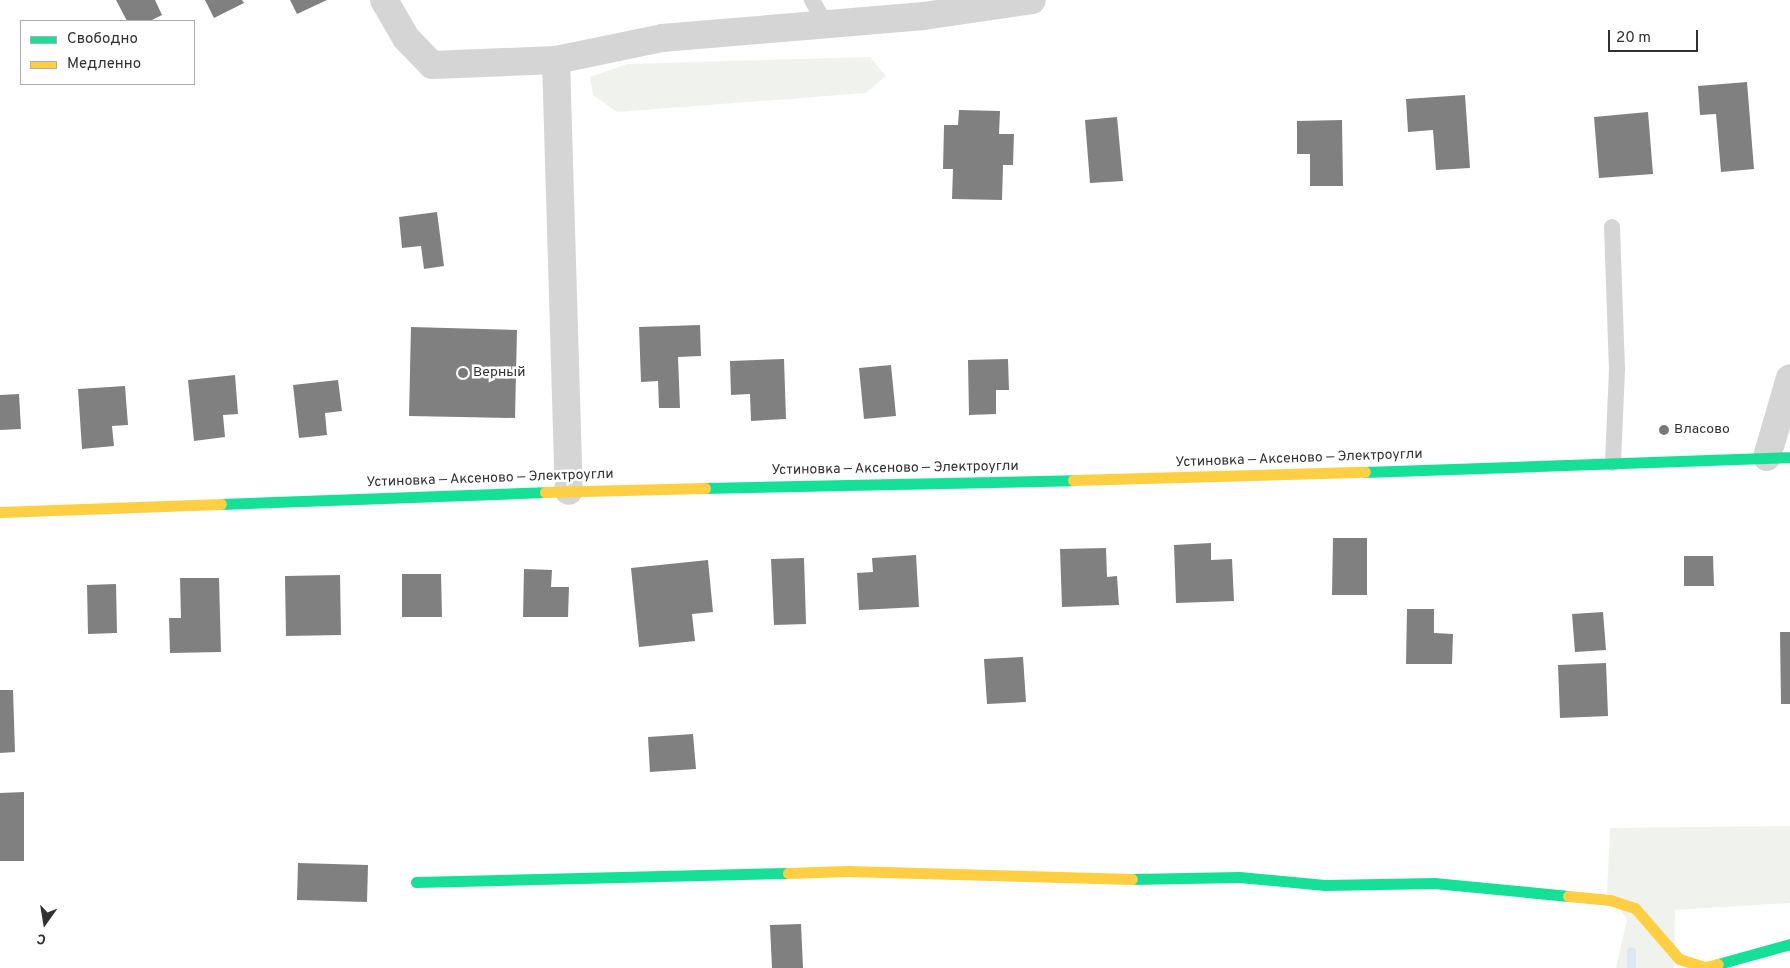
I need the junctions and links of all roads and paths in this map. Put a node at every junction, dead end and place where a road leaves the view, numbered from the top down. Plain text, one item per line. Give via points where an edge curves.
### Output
1 (384, 0) edge
2 (1032, 0) edge
3 (818, 12) edge
4 (556, 60) junction
5 (1612, 227) dead end
6 (1790, 378) edge
7 (1778, 457) edge
8 (1613, 463) junction
9 (569, 491) junction
10 (0, 512) edge
11 (416, 882) dead end
12 (1790, 944) edge

1 - 4 street via 406,38 432,65
2 - 3 street via 924,16
3 - 4 street via 662,38
4 - 9 street
5 - 8 lane via 1617,370
6 - 7 street
7 - 8 main road, Устиновка — Аксеново — Электроугли
8 - 9 main road, Устиновка — Аксеново — Электроугли via 1249,476
9 - 10 main road, Устиновка — Аксеново — Электроугли
11 - 12 main road via 848,870 1129,879 1239,877 1326,884 1434,883 1610,900 1635,908 1679,958 1705,968

